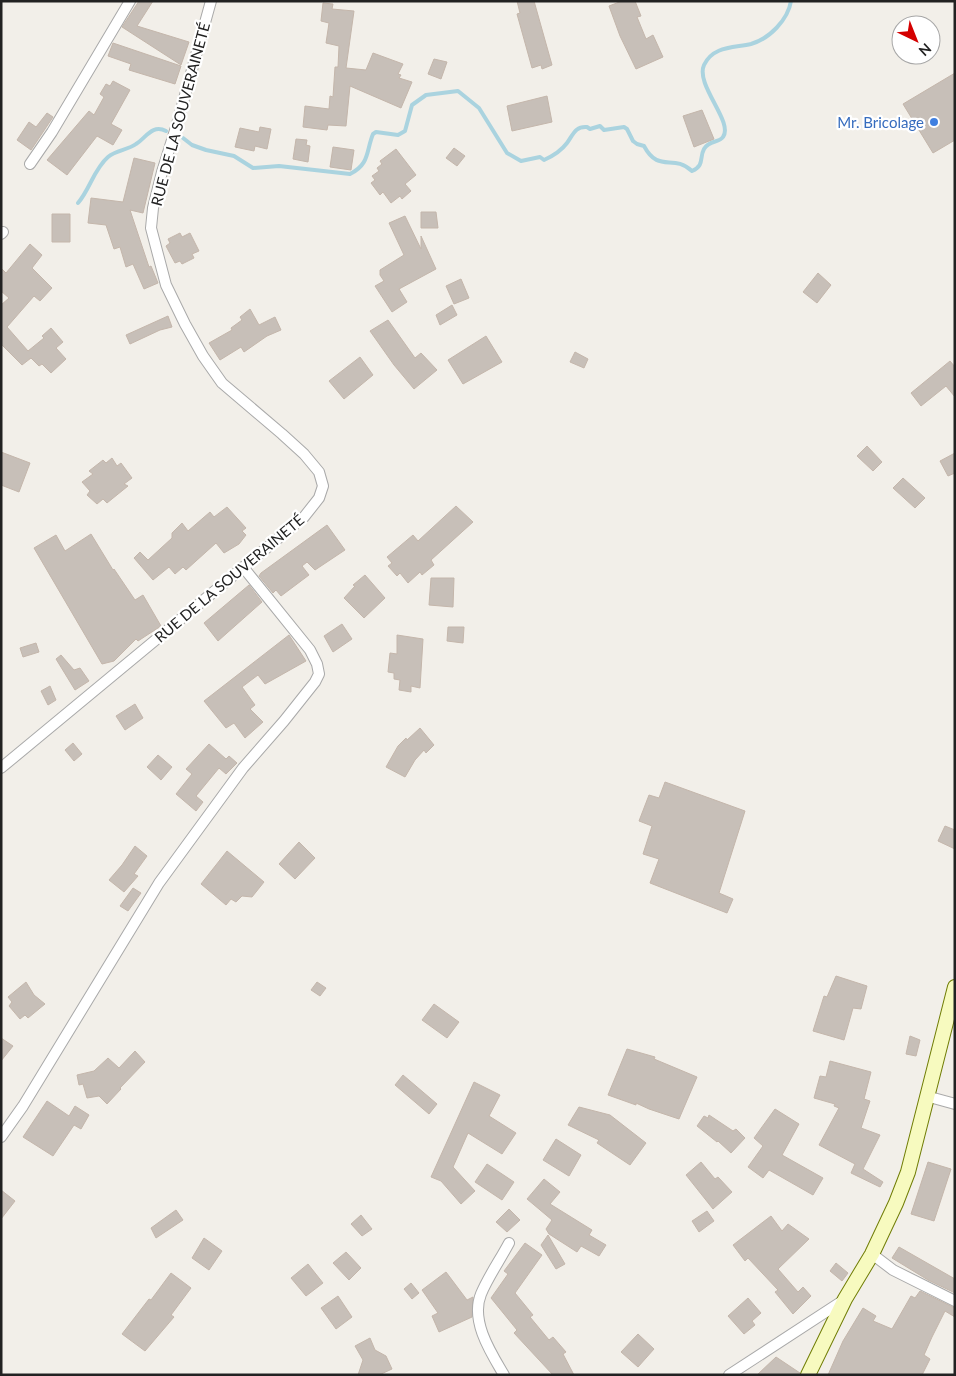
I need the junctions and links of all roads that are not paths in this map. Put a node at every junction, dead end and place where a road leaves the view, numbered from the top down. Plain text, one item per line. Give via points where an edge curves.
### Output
1 (130, 1) edge
2 (211, 1) edge
3 (30, 164) dead end
4 (242, 567) junction
5 (1, 768) edge
6 (955, 986) edge
7 (926, 1096) junction
8 (955, 1104) edge
9 (1, 1137) edge
10 (510, 1243) dead end
11 (872, 1254) junction
12 (845, 1299) junction
13 (955, 1301) edge
14 (504, 1375) edge
15 (729, 1375) edge
16 (808, 1375) edge

1 - 3 street
2 - 4 street, RUE DE LA SOUVERAINETÉ via 162,172 151,228 166,285 202,356 222,383 304,454 319,472 323,486 319,498 304,517
4 - 5 street, RUE DE LA SOUVERAINETÉ
4 - 9 street via 310,650 319,674 284,722 243,768 159,883 24,1106
6 - 7 street
7 - 8 street
7 - 11 street via 908,1172
10 - 14 street via 480,1296 479,1307 485,1343
11 - 12 street
11 - 13 street via 893,1270
12 - 15 street
12 - 16 street

